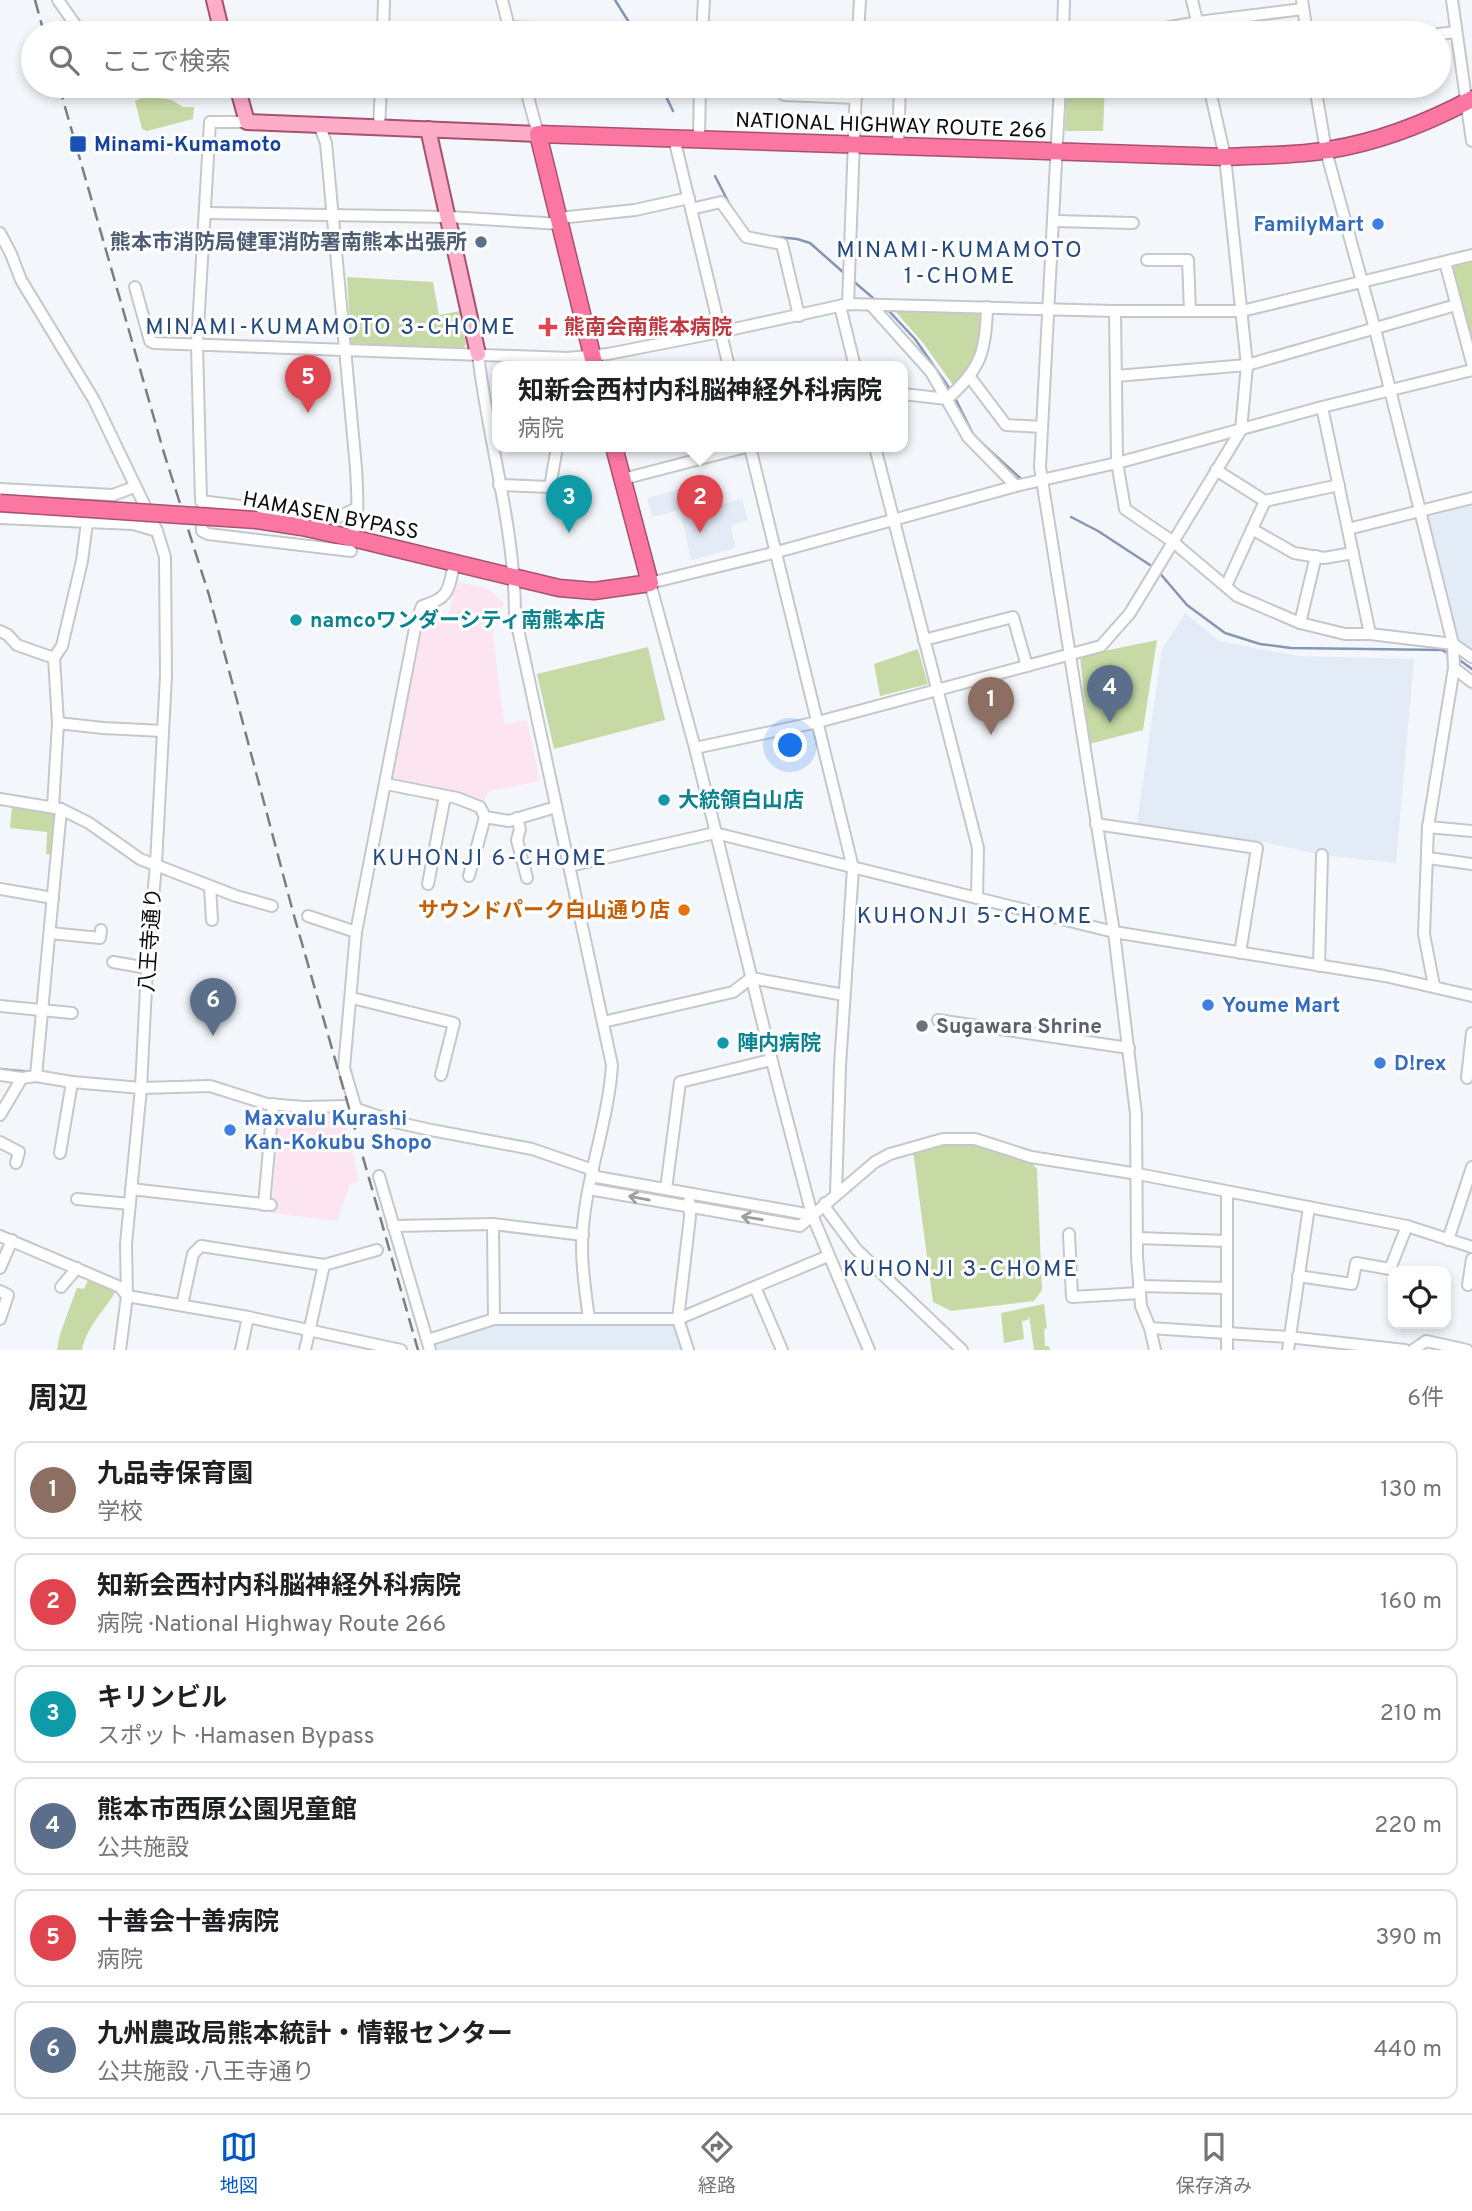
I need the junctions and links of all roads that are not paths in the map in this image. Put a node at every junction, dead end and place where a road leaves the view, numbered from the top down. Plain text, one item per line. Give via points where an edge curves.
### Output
1 (58, 0) edge
2 (214, 0) edge
3 (384, 0) edge
4 (502, 0) edge
5 (704, 0) edge
6 (860, 0) edge
7 (1064, 0) edge
8 (1192, 0) edge
9 (1452, 0) edge
10 (1302, 4) edge
11 (73, 21) edge
12 (219, 21) edge
13 (383, 21) edge
14 (507, 21) edge
15 (703, 21) edge
16 (859, 21) edge
17 (1063, 21) edge
18 (1197, 21) edge
19 (1229, 21) edge
20 (1456, 32) junction
21 (1451, 33) edge
22 (240, 98) edge
23 (380, 98) edge
24 (528, 98) edge
25 (701, 98) edge
26 (856, 98) edge
27 (900, 98) edge
28 (1059, 98) edge
29 (1212, 98) edge
30 (1317, 98) edge
31 (1469, 101) edge
32 (247, 122) junction
33 (319, 124) junction
34 (379, 128) junction
35 (428, 129) junction
36 (538, 134) junction
37 (674, 138) junction
38 (699, 139) junction
39 (1472, 141) edge
40 (854, 144) junction
41 (898, 145) junction
42 (1326, 151) junction
43 (1057, 152) junction
44 (1224, 157) junction
45 (690, 204) junction
46 (206, 213) junction
47 (332, 216) junction
48 (449, 217) junction
49 (560, 221) junction
50 (1054, 221) junction
51 (1133, 223) dead end
52 (0, 233) edge
53 (1472, 255) edge
54 (1147, 260) dead end
55 (1445, 262) junction
56 (1362, 283) junction
57 (135, 287) dead end
58 (871, 304) junction
59 (844, 305) junction
60 (1456, 305) junction
61 (987, 307) junction
62 (1049, 308) junction
63 (1115, 311) junction
64 (1190, 311) junction
65 (1242, 311) junction
66 (799, 316) junction
67 (1375, 329) junction
68 (720, 332) junction
69 (197, 345) junction
70 (344, 351) junction
71 (478, 354) junction
72 (529, 361) edge
73 (594, 361) edge
74 (598, 361) edge
75 (727, 361) edge
76 (854, 361) edge
77 (1472, 363) edge
78 (1247, 365) junction
79 (1472, 370) edge
80 (969, 376) junction
81 (1116, 376) junction
82 (1390, 391) junction
83 (908, 395) edge
84 (947, 399) junction
85 (484, 403) junction
86 (492, 405) edge
87 (1322, 407) junction
88 (1042, 427) junction
89 (1241, 430) junction
90 (492, 447) edge
91 (493, 452) edge
92 (556, 452) edge
93 (615, 452) edge
94 (728, 452) edge
95 (749, 452) edge
96 (876, 452) edge
97 (1117, 463) junction
98 (1216, 470) junction
99 (623, 479) junction
100 (1043, 481) junction
101 (499, 485) junction
102 (1339, 485) junction
103 (1016, 486) junction
104 (134, 487) junction
105 (0, 489) edge
106 (1472, 498) edge
107 (1265, 500) junction
108 (201, 501) junction
109 (0, 503) edge
110 (357, 508) junction
111 (1420, 513) junction
112 (0, 518) edge
113 (894, 520) junction
114 (87, 522) junction
115 (1252, 528) junction
116 (1348, 529) junction
117 (157, 531) junction
118 (1172, 541) junction
119 (352, 544) junction
120 (778, 552) junction
121 (1353, 553) junction
122 (1316, 556) junction
123 (455, 561) junction
124 (515, 578) junction
125 (650, 583) junction
126 (1226, 586) junction
127 (1300, 623) junction
128 (0, 631) edge
129 (1370, 634) junction
130 (924, 640) junction
131 (1453, 644) junction
132 (1070, 654) junction
133 (1472, 657) edge
134 (54, 658) junction
135 (1027, 666) junction
136 (1454, 668) junction
137 (1472, 682) edge
138 (937, 692) junction
139 (818, 722) junction
140 (58, 723) junction
141 (163, 731) junction
142 (695, 748) junction
143 (386, 784) junction
144 (445, 796) junction
145 (0, 799) edge
146 (556, 807) junction
147 (57, 808) junction
148 (485, 817) junction
149 (517, 818) junction
150 (1096, 824) junction
151 (1428, 827) junction
152 (1472, 831) edge
153 (715, 833) junction
154 (1322, 855) dead end
155 (1428, 858) junction
156 (156, 864) junction
157 (1472, 864) edge
158 (569, 866) junction
159 (853, 868) junction
160 (469, 876) dead end
161 (527, 878) dead end
162 (428, 884) dead end
163 (210, 886) junction
164 (0, 889) edge
165 (53, 898) junction
166 (977, 898) junction
167 (272, 906) dead end
168 (308, 916) dead end
169 (212, 920) dead end
170 (101, 930) dead end
171 (356, 932) junction
172 (50, 933) junction
173 (1114, 933) junction
174 (1240, 953) junction
175 (113, 962) dead end
176 (1319, 966) junction
177 (147, 968) junction
178 (751, 978) junction
179 (1434, 986) junction
180 (844, 995) junction
181 (1472, 996) edge
182 (352, 998) junction
183 (0, 1006) edge
184 (43, 1011) junction
185 (72, 1013) dead end
186 (938, 1020) dead end
187 (603, 1023) junction
188 (1472, 1033) edge
189 (1129, 1048) junction
190 (771, 1060) junction
191 (0, 1075) edge
192 (441, 1075) dead end
193 (36, 1076) junction
194 (22, 1078) junction
195 (1467, 1078) dead end
196 (72, 1082) junction
197 (141, 1088) junction
198 (273, 1104) junction
199 (356, 1109) junction
200 (0, 1115) edge
201 (0, 1142) edge
202 (60, 1153) dead end
203 (16, 1163) dead end
204 (1472, 1167) edge
205 (592, 1173) junction
206 (1138, 1174) junction
207 (379, 1176) dead end
208 (131, 1189) junction
209 (589, 1189) junction
210 (666, 1189) junction
211 (690, 1193) junction
212 (836, 1193) junction
213 (1227, 1193) junction
214 (76, 1199) dead end
215 (825, 1203) junction
216 (130, 1204) junction
217 (688, 1207) junction
218 (1308, 1207) junction
219 (812, 1215) junction
220 (493, 1224) junction
221 (393, 1226) junction
222 (1407, 1226) junction
223 (583, 1234) junction
224 (1069, 1234) dead end
225 (0, 1236) edge
226 (1137, 1238) junction
227 (12, 1240) junction
228 (1448, 1240) junction
229 (1227, 1241) junction
230 (1472, 1249) edge
231 (377, 1251) dead end
232 (828, 1256) junction
233 (324, 1265) junction
234 (0, 1268) edge
235 (77, 1268) junction
236 (1298, 1276) junction
237 (1468, 1285) dead end
238 (61, 1287) dead end
239 (755, 1287) junction
240 (1227, 1288) junction
241 (1140, 1289) junction
242 (0, 1291) edge
243 (127, 1296) junction
244 (182, 1305) junction
245 (248, 1318) junction
246 (0, 1319) edge
247 (494, 1319) junction
248 (589, 1319) junction
249 (678, 1320) junction
250 (1150, 1328) junction
251 (309, 1330) junction
252 (1228, 1334) junction
253 (1288, 1337) junction
254 (429, 1345) edge
255 (367, 1346) edge
256 (1448, 1348) edge
257 (1389, 1349) edge
258 (120, 1350) edge
259 (241, 1350) edge
260 (305, 1350) edge
261 (401, 1350) edge
262 (688, 1350) edge
263 (782, 1350) edge
264 (869, 1350) edge
265 (962, 1350) edge
266 (1155, 1350) edge
267 (1227, 1350) edge
268 (1288, 1350) edge
269 (1405, 1350) edge
270 (1413, 1350) edge
271 (1468, 1350) edge

1 - 11 street
2 - 12 main road
3 - 13 street
4 - 14 street
5 - 15 street
6 - 16 street
7 - 17 street
8 - 18 street
9 - 20 street
10 - 19 street
20 - 21 street
20 - 31 street
22 - 32 main road
23 - 34 street
24 - 36 street
25 - 38 street
26 - 40 street
27 - 41 street
28 - 43 street
29 - 44 street
30 - 42 street
31 - 39 street
31 - 42 highway, NATIONAL HIGHWAY ROUTE 266 via 1374,140
32 - 33 main road
32 - 46 street via 211,122
33 - 34 main road
33 - 47 street via 326,143
34 - 35 main road
35 - 36 main road
35 - 48 main road
36 - 37 highway, NATIONAL HIGHWAY ROUTE 266
36 - 49 highway
37 - 38 highway, NATIONAL HIGHWAY ROUTE 266
37 - 45 street
38 - 40 highway, NATIONAL HIGHWAY ROUTE 266
40 - 41 highway, NATIONAL HIGHWAY ROUTE 266
40 - 59 street
41 - 43 highway, NATIONAL HIGHWAY ROUTE 266
42 - 44 highway, NATIONAL HIGHWAY ROUTE 266
42 - 56 street
43 - 44 highway, NATIONAL HIGHWAY ROUTE 266
43 - 50 street
44 - 65 street
45 - 49 street
45 - 66 street via 721,202 746,237 782,244
45 - 68 street
46 - 47 street
46 - 69 street
47 - 48 street
47 - 70 street
48 - 49 street
48 - 71 main road
49 - 73 highway
50 - 51 street
50 - 62 street
52 - 104 street, 八王寺通り via 21,280 94,400
53 - 55 street
54 - 64 street via 1188,260
55 - 56 street
55 - 60 street
56 - 65 street
56 - 67 street
57 - 69 street via 150,341
58 - 59 street
58 - 61 street
58 - 84 street via 931,372
59 - 66 street
59 - 76 street
60 - 67 street
60 - 77 street
61 - 62 street
61 - 80 street via 981,360
62 - 63 street
62 - 88 street
63 - 64 street
63 - 81 street
64 - 65 street
65 - 78 street
66 - 68 street
67 - 78 street
67 - 82 street
68 - 74 street
68 - 75 street
69 - 70 street
69 - 108 street
70 - 71 street
70 - 110 street
71 - 72 street
71 - 85 street
78 - 81 street
78 - 89 street
79 - 82 street
80 - 84 street
80 - 88 street via 1006,425
81 - 97 street
82 - 87 street
82 - 111 street
83 - 84 street
84 - 103 street via 968,437
85 - 86 street
85 - 90 street
87 - 89 street
87 - 102 street
88 - 100 street
89 - 97 street
89 - 98 street
91 - 101 street
92 - 101 street via 550,488
93 - 99 highway
94 - 99 street
95 - 120 street
96 - 113 street
97 - 100 street
97 - 118 street via 1125,509
98 - 107 street
98 - 118 street
99 - 125 highway
100 - 103 street
100 - 132 street
101 - 124 street
102 - 107 street
102 - 116 street
103 - 113 street
104 - 105 street via 113,495
104 - 117 street, 八王寺通り
106 - 111 street
107 - 115 street
108 - 110 street via 336,518
108 - 119 street via 202,531 208,534
109 - 119 highway, HAMASEN BYPASS, bridge via 257,520 302,527
110 - 119 street
111 - 116 street
111 - 131 street
112 - 114 street
113 - 120 street
113 - 130 street
114 - 117 street via 133,524
114 - 134 street via 65,634
115 - 122 street via 1294,553
115 - 126 street
116 - 121 street
117 - 141 street, 八王寺通り via 166,557
118 - 126 street
118 - 132 street via 1113,635 1101,646
119 - 123 highway, HAMASEN BYPASS
120 - 125 street
120 - 139 street
121 - 122 street
121 - 129 street
122 - 127 street
123 - 124 highway, HAMASEN BYPASS
123 - 143 street via 445,595 439,602 422,606 415,623
124 - 125 highway, HAMASEN BYPASS via 594,591
124 - 146 street via 515,615
125 - 142 street
126 - 127 street via 1237,596
127 - 129 street via 1345,634
128 - 134 street via 18,645
129 - 131 street
130 - 135 street via 1013,617
130 - 138 street
131 - 133 street
131 - 136 street
132 - 135 street
132 - 150 street
134 - 140 street
135 - 138 street
136 - 137 street
136 - 151 street
138 - 139 street
138 - 166 street via 978,848
139 - 142 street
139 - 159 street
140 - 141 street
140 - 147 street
141 - 156 street, 八王寺通り
142 - 153 street
143 - 144 street
143 - 171 street
144 - 148 street via 480,807
144 - 162 street
145 - 147 street
146 - 149 street
146 - 158 street
147 - 156 street via 89,823 140,859
147 - 165 street
148 - 149 street
148 - 160 street
149 - 161 street via 517,840
150 - 173 street
150 - 174 street via 1257,848
151 - 152 street
151 - 155 street
153 - 158 street
153 - 159 street
153 - 178 street
154 - 176 street
155 - 157 street
155 - 179 street via 1424,934
156 - 163 street
156 - 177 street, 八王寺通り
158 - 187 street
159 - 166 street
159 - 180 street
163 - 167 street
163 - 169 street
164 - 165 street
165 - 172 street
166 - 173 street
168 - 171 street
170 - 172 street via 100,938
171 - 182 street
172 - 184 street
173 - 174 street
173 - 189 street
174 - 176 street
175 - 177 street
176 - 179 street
177 - 197 street, 八王寺通り
178 - 180 street
178 - 187 street via 733,992
178 - 190 street
179 - 181 street
180 - 212 street
182 - 192 street via 454,1023
182 - 199 street via 344,1068
183 - 184 street
184 - 185 street
184 - 193 street
186 - 189 street
187 - 205 street via 612,1065
188 - 195 street
189 - 206 street
190 - 210 street via 680,1082
190 - 219 street
191 - 194 street
193 - 194 street
193 - 196 street
194 - 200 street
196 - 197 street
196 - 202 street
197 - 198 street via 210,1086
197 - 208 street, 八王寺通り
198 - 199 street
198 - 208 street via 267,1205
199 - 205 street via 430,1130 532,1149
201 - 203 street via 19,1152
204 - 228 street
205 - 209 street
205 - 210 street
206 - 212 street via 1031,1157 975,1139 943,1139 883,1158
206 - 213 street
206 - 226 street
207 - 221 street
208 - 216 street, 八王寺通り
217 -> 209 street
209 - 223 street
210 - 211 street
211 - 217 street
211 - 219 street
212 - 215 street
213 - 218 street
213 - 229 street
214 - 216 street
215 - 219 street
215 - 265 street via 856,1249
216 - 243 street, 八王寺通り
219 -> 217 street via 800,1226
217 - 249 street
218 - 222 street
218 - 236 street
219 - 232 street
220 - 221 street
220 - 223 street
220 - 247 street
221 - 254 street
222 - 228 street
222 - 236 street via 1391,1269 1356,1264 1352,1284
223 - 248 street
224 - 241 street via 1072,1297
225 - 227 street
226 - 229 street
226 - 241 street
227 - 234 street
227 - 235 street
228 - 230 street
229 - 240 street
230 - 237 street
231 - 233 street
232 - 239 street
232 - 264 street
233 - 244 street via 201,1246 193,1254
233 - 251 street
235 - 238 street
235 - 243 street via 120,1287
236 - 253 street
239 - 249 street
239 - 263 street
240 - 241 street
240 - 252 street
241 - 250 street
242 - 246 street via 8,1295
243 - 244 street
243 - 258 street, 八王寺通り
244 - 245 street
245 - 251 street
245 - 259 street
247 - 248 street
247 - 254 street
248 - 249 street
249 - 262 street
250 - 252 street
250 - 266 street
251 - 255 street
251 - 260 street
252 - 253 street
252 - 267 street
253 - 257 street
253 - 268 street
255 - 261 street
256 - 270 street via 1426,1341
256 - 271 street
257 - 269 street

